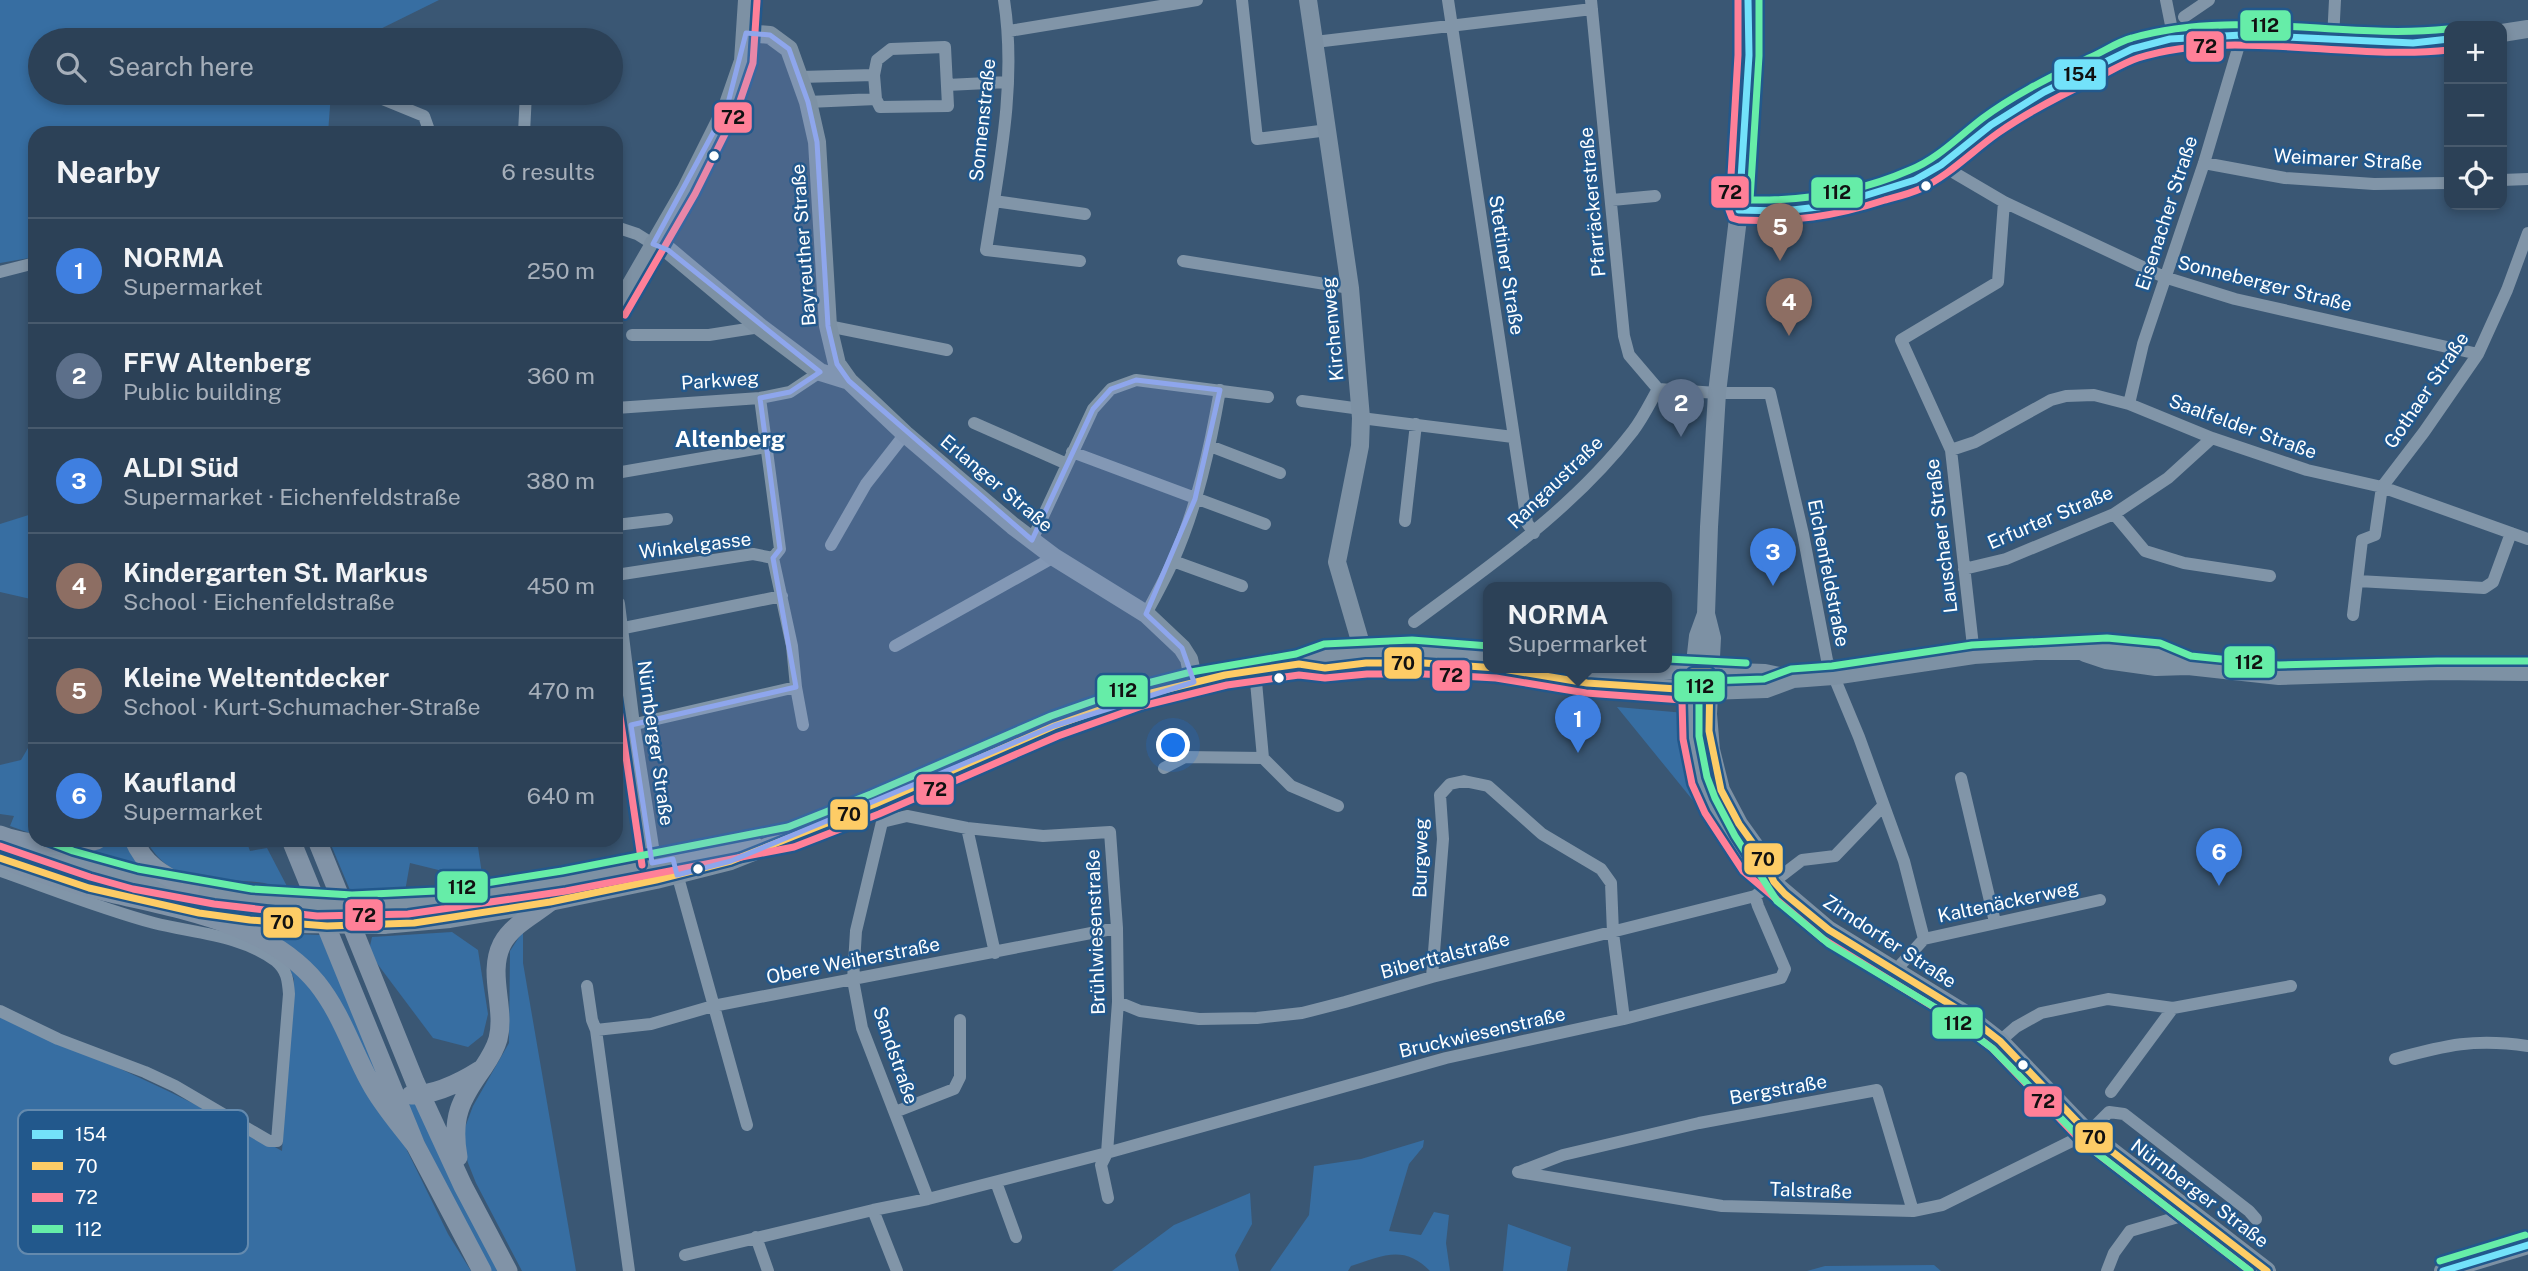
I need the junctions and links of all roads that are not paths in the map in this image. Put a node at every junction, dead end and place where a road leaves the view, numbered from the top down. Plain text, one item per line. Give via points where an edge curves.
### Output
1 (747, 0) edge
2 (1004, 0) edge
3 (1197, 0) edge
4 (1242, 0) edge
5 (1308, 0) edge
6 (1448, 0) edge
7 (1748, 0) edge
8 (2166, 0) edge
9 (2209, 0) edge
10 (2335, 0) edge
11 (1592, 4) edge
12 (2184, 17) dead end
13 (1452, 26) junction
14 (2528, 29) edge
15 (1009, 31) junction
16 (2507, 32) edge
17 (746, 33) junction
18 (2242, 35) junction
19 (2171, 39) junction
20 (2333, 39) junction
21 (2444, 40) edge
22 (1315, 41) junction
23 (874, 75) junction
24 (800, 77) junction
25 (1008, 82) junction
26 (947, 85) junction
27 (876, 99) junction
28 (808, 102) junction
29 (400, 105) edge
30 (525, 105) edge
31 (428, 126) edge
32 (524, 126) edge
33 (1328, 130) junction
34 (2204, 163) junction
35 (1941, 165) junction
36 (2528, 179) edge
37 (2507, 180) edge
38 (2444, 183) edge
39 (1655, 196) dead end
40 (1612, 200) junction
41 (993, 201) junction
42 (2004, 202) junction
43 (1739, 210) junction
44 (1085, 214) dead end
45 (623, 229) edge
46 (2528, 233) edge
47 (653, 244) junction
48 (1080, 261) dead end
49 (1183, 261) dead end
50 (28, 265) edge
51 (0, 272) edge
52 (2164, 277) junction
53 (1350, 288) junction
54 (623, 298) edge
55 (828, 326) junction
56 (760, 327) junction
57 (632, 335) dead end
58 (947, 350) dead end
59 (2478, 354) junction
60 (820, 372) junction
61 (849, 381) junction
62 (1658, 389) junction
63 (1220, 390) junction
64 (1717, 393) junction
65 (760, 397) junction
66 (1268, 397) dead end
67 (1302, 401) dead end
68 (2129, 404) junction
69 (623, 407) edge
70 (1361, 414) junction
71 (974, 423) dead end
72 (1416, 424) junction
73 (905, 434) junction
74 (1513, 437) junction
75 (2212, 438) junction
76 (1210, 446) junction
77 (766, 447) junction
78 (1951, 450) junction
79 (1069, 458) junction
80 (623, 472) edge
81 (1280, 473) dead end
82 (2382, 486) junction
83 (1195, 499) junction
84 (2114, 514) junction
85 (667, 519) dead end
86 (1405, 521) dead end
87 (623, 524) edge
88 (1265, 524) dead end
89 (1534, 533) junction
90 (2511, 533) junction
91 (2528, 538) edge
92 (1032, 540) junction
93 (831, 545) dead end
94 (1054, 557) junction
95 (773, 558) junction
96 (1173, 561) junction
97 (1964, 569) junction
98 (623, 574) edge
99 (2270, 576) dead end
100 (2358, 581) junction
101 (1242, 586) dead end
102 (782, 596) junction
103 (1146, 614) junction
104 (2353, 615) dead end
105 (1414, 621) dead end
106 (623, 628) edge
107 (895, 646) dead end
108 (1363, 651) junction
109 (1974, 654) junction
110 (1483, 657) edge
111 (1299, 664) junction
112 (1483, 668) edge
113 (1255, 671) junction
114 (2528, 672) edge
115 (623, 673) edge
116 (1520, 673) edge
117 (1637, 673) edge
118 (1833, 676) junction
119 (1702, 681) junction
120 (1194, 682) junction
121 (796, 687) junction
122 (631, 725) junction
123 (803, 725) dead end
124 (1263, 758) junction
125 (1164, 768) dead end
126 (1961, 778) dead end
127 (1338, 806) dead end
128 (1883, 806) junction
129 (907, 816) joint
130 (967, 828) junction
131 (8, 839) edge
132 (28, 841) edge
133 (28, 846) edge
134 (32, 847) edge
135 (137, 847) edge
136 (294, 847) edge
137 (320, 847) edge
138 (2, 865) edge
139 (675, 867) junction
140 (654, 872) junction
141 (1774, 882) junction
142 (190, 889) junction
143 (1755, 896) junction
144 (2100, 900) dead end
145 (550, 902) junction
146 (199, 913) junction
147 (1995, 922) junction
148 (1118, 928) junction
149 (1613, 933) junction
150 (1924, 939) junction
151 (995, 953) junction
152 (1895, 971) junction
153 (1432, 977) junction
154 (853, 980) junction
155 (587, 986) dead end
156 (2291, 986) dead end
157 (1118, 1002) junction
158 (713, 1006) junction
159 (2173, 1008) junction
160 (0, 1010) edge
161 (1624, 1019) junction
162 (960, 1020) dead end
163 (596, 1030) junction
164 (2000, 1041) junction
165 (2528, 1046) edge
166 (2395, 1059) dead end
167 (481, 1069) junction
168 (2111, 1092) dead end
169 (395, 1095) junction
170 (421, 1095) junction
171 (218, 1110) edge
172 (895, 1112) junction
173 (747, 1125) dead end
174 (248, 1128) edge
175 (2088, 1133) junction
176 (416, 1146) junction
177 (2108, 1149) joint
178 (1107, 1153) junction
179 (1563, 1155) junction
180 (1518, 1172) joint
181 (1570, 1181) junction
182 (996, 1182) junction
183 (463, 1186) junction
184 (1108, 1198) dead end
185 (928, 1199) junction
186 (873, 1210) junction
187 (1913, 1211) junction
188 (2192, 1213) junction
189 (2256, 1219) dead end
190 (756, 1237) junction
191 (1016, 1237) dead end
192 (2528, 1245) edge
193 (685, 1255) dead end
194 (482, 1271) edge
195 (508, 1271) edge
196 (629, 1271) edge
197 (768, 1271) edge
198 (897, 1271) edge
199 (2107, 1271) edge
200 (2267, 1271) edge
201 (2444, 1271) edge

1 - 17 main road
2 - 15 street, Sonnenstraße
3 - 15 street
4 - 33 street via 1257,139
5 - 22 main road, Kirchenweg
6 - 13 street, Stettiner Straße
7 - 43 main road, Zirndorfer Straße via 1749,68
8 - 19 street
9 - 12 street
10 - 20 street
11 - 13 street
11 - 40 street, Pfarräckerstraße
13 - 22 street
13 - 74 street, Stettiner Straße
14 - 16 main road
15 - 25 street, Sonnenstraße
17 - 24 main road, Bayreuther Straße via 770,35 789,49
17 - 47 main road via 743,61 727,107
18 - 19 main road
18 - 20 main road
18 - 34 street, Eisenacher Straße
19 - 35 main road via 2132,49 2045,92
20 - 21 main road via 2413,44
22 - 33 main road, Kirchenweg
23 - 24 street
23 - 26 street via 877,60 891,49 945,47
23 - 27 street
24 - 28 main road, Bayreuther Straße
25 - 26 street
25 - 41 street, Sonnenstraße
26 - 27 street via 948,106 880,107
27 - 28 street
28 - 55 main road, Bayreuther Straße via 817,142
29 - 31 street via 424,116
30 - 32 street
33 - 53 main road, Kirchenweg
34 - 38 street, Weimarer Straße via 2285,178
34 - 52 street, Eisenacher Straße
35 - 42 street, Sonneberger Straße
35 - 43 main road via 1915,180 1851,200 1784,211
36 - 37 street
39 - 40 street
40 - 62 street, Pfarräckerstraße via 1624,336 1629,355
41 - 44 street, Sonnenstraße
41 - 48 street, Sonnenstraße via 986,250
42 - 52 street, Sonneberger Straße
42 - 78 street, Lauschaer Straße via 1998,282 1901,340
43 - 64 main road, Zirndorfer Straße
45 - 47 street
46 - 59 street, Gothaer Straße
47 - 54 main road
47 - 56 main road, Erlanger Straße via 668,250
49 - 53 street
50 - 51 street
52 - 59 street, Sonneberger Straße via 2235,299
52 - 68 street, Eisenacher Straße
53 - 70 main road, Kirchenweg
55 - 58 street
55 - 61 main road, Bayreuther Straße via 837,364
56 - 57 street via 709,335
56 - 60 main road, Erlanger Straße
59 - 82 street, Gothaer Straße
60 - 61 main road, Erlanger Straße
60 - 65 street, Parkweg via 790,391
61 - 73 main road, Erlanger Straße
62 - 64 street
62 - 89 street, Rangaustraße via 1635,430
63 - 66 street
63 - 76 street
63 - 79 street via 1136,380 1111,389 1093,408
64 - 118 street, Eichenfeldstraße via 1770,393
64 - 119 main road, Zirndorfer Straße via 1706,614 1712,638
65 - 69 street, Parkweg
65 - 77 street
67 - 70 street
68 - 75 street, Saalfelder Straße
68 - 78 street, Saalfelder Straße via 2094,395 2066,396
70 - 72 street
70 - 108 main road, Kirchenweg via 1360,446 1337,562
71 - 79 street
72 - 74 street
72 - 86 street
73 - 92 main road, Erlanger Straße
73 - 93 street via 866,484
74 - 89 street, Stettiner Straße via 1527,523
75 - 82 street, Saalfelder Straße via 2306,470
75 - 84 street, Erfurter Straße via 2168,478
76 - 81 street
76 - 83 street
77 - 80 street
77 - 95 street via 780,549
78 - 97 street, Lauschaer Straße
79 - 83 street
79 - 92 street
82 - 90 street, Saalfelder Straße
82 - 100 street via 2375,535 2362,540
83 - 88 street
83 - 96 street
84 - 97 street, Erfurter Straße via 2006,559
84 - 99 street via 2145,551 2184,563
85 - 87 street
89 - 105 street, Rangaustraße
90 - 91 street, Saalfelder Straße
90 - 100 street via 2493,582 2484,588
92 - 94 main road, Erlanger Straße
94 - 103 main road, Erlanger Straße
94 - 107 street
95 - 98 street, Winkelgasse via 753,554
95 - 102 street, Winkelgasse
96 - 101 street
96 - 103 street
97 - 109 street, Lauschaer Straße
100 - 104 street
102 - 106 street
102 - 121 street, Winkelgasse
103 - 120 main road, Erlanger Straße via 1182,648
108 - 110 main road
108 - 111 main road via 1325,654
109 - 114 main road via 2078,651 2156,667 2279,676
109 - 118 main road
111 - 112 main road via 1325,668 1366,663
111 - 113 main road
113 - 120 main road
113 - 124 street
115 - 122 main road, Nürnberger Straße
116 - 119 main road via 1587,683
117 - 119 main road
118 - 119 main road via 1793,679 1766,689
118 - 128 street, Eichenfeldstraße
119 - 141 main road, Zirndorfer Straße via 1721,790
120 - 139 main road via 1054,726 731,861
121 - 122 street
121 - 123 street, Winkelgasse
122 - 140 main road, Nürnberger Straße
124 - 125 street via 1185,757
124 - 127 street via 1291,786
126 - 147 street
128 - 141 street via 1835,856 1802,860
128 - 150 street, Eichenfeldstraße via 1904,861
129 - 130 street, Brühlwiesenstraße
129 - 154 street, Sandstraße via 882,822 856,931
130 - 148 street, Brühlwiesenstraße via 1043,836 1110,832
130 - 151 street
131 - 132 main road
131 - 133 main road
131 - 138 street
134 - 142 main road via 93,867
135 - 142 main road via 150,865
136 - 169 main road
137 - 170 main road
138 - 146 main road
138 - 174 street via 110,910 235,942 282,967 289,994 277,1141
139 - 140 main road
139 - 158 street
140 - 142 main road, bridge via 376,905 283,903
140 - 145 main road
141 - 143 street, Biberttalstraße
141 - 152 main road, Zirndorfer Straße via 1829,930
143 - 149 street, Biberttalstraße
143 - 161 street, Bruckwiesenstraße via 1785,969 1781,978
144 - 147 street, Kaltenäckerweg
145 - 146 main road, bridge via 383,925 291,924
145 - 167 main road via 513,929 497,956 500,1030
146 - 176 main road via 277,947 316,982 338,1014 375,1091
147 - 150 street, Kaltenäckerweg
148 - 151 street, Obere Weiherstraße
148 - 157 street, Brühlwiesenstraße
149 - 153 street, Biberttalstraße
149 - 153 street, Burgweg via 1611,883 1601,869 1542,834 1488,786 1464,781 1450,784 1440,794 1443,839
149 - 161 street
150 - 152 street
151 - 154 street, Obere Weiherstraße
152 - 164 main road, Zirndorfer Straße
153 - 157 street, Biberttalstraße via 1302,1013 1257,1018 1199,1020 1140,1012
154 - 158 street, Obere Weiherstraße
154 - 172 street, Sandstraße via 862,1028
155 - 163 street
156 - 159 street
157 - 178 street, Brühlwiesenstraße
158 - 163 street, Obere Weiherstraße via 651,1024
158 - 173 street
159 - 164 street via 2108,999 2041,1013
159 - 168 street
160 - 171 street via 58,1039 145,1072
161 - 178 street, Bruckwiesenstraße via 1446,1058
162 - 172 street via 960,1077 954,1089
163 - 196 street
164 - 175 main road, Zirndorfer Straße
165 - 166 street via 2495,1041 2445,1045
167 - 170 main road
167 - 183 main road via 455,1121
169 - 170 main road
169 - 176 main road
170 - 183 main road
172 - 185 street, Sandstraße
175 - 177 main road, Zirndorfer Straße
175 - 187 street, Talstraße via 1942,1205
175 - 189 street, Nürnberger Straße via 2109,1112 2124,1114
176 - 194 main road
177 - 188 main road, Nürnberger Straße
178 - 182 street, Bruckwiesenstraße
178 - 184 street via 1101,1166
179 - 180 street, Bergstraße
179 - 181 street via 1556,1170
179 - 187 street, Bergstraße via 1877,1090
180 - 181 street, Talstraße
181 - 187 street, Talstraße via 1723,1206
182 - 185 street, Bruckwiesenstraße
182 - 191 street
183 - 195 main road
185 - 186 street, Bruckwiesenstraße
186 - 190 street, Bruckwiesenstraße
186 - 198 street
188 - 199 street via 2130,1231
188 - 200 main road, Nürnberger Straße
190 - 193 street, Bruckwiesenstraße
190 - 197 street
192 - 201 main road

